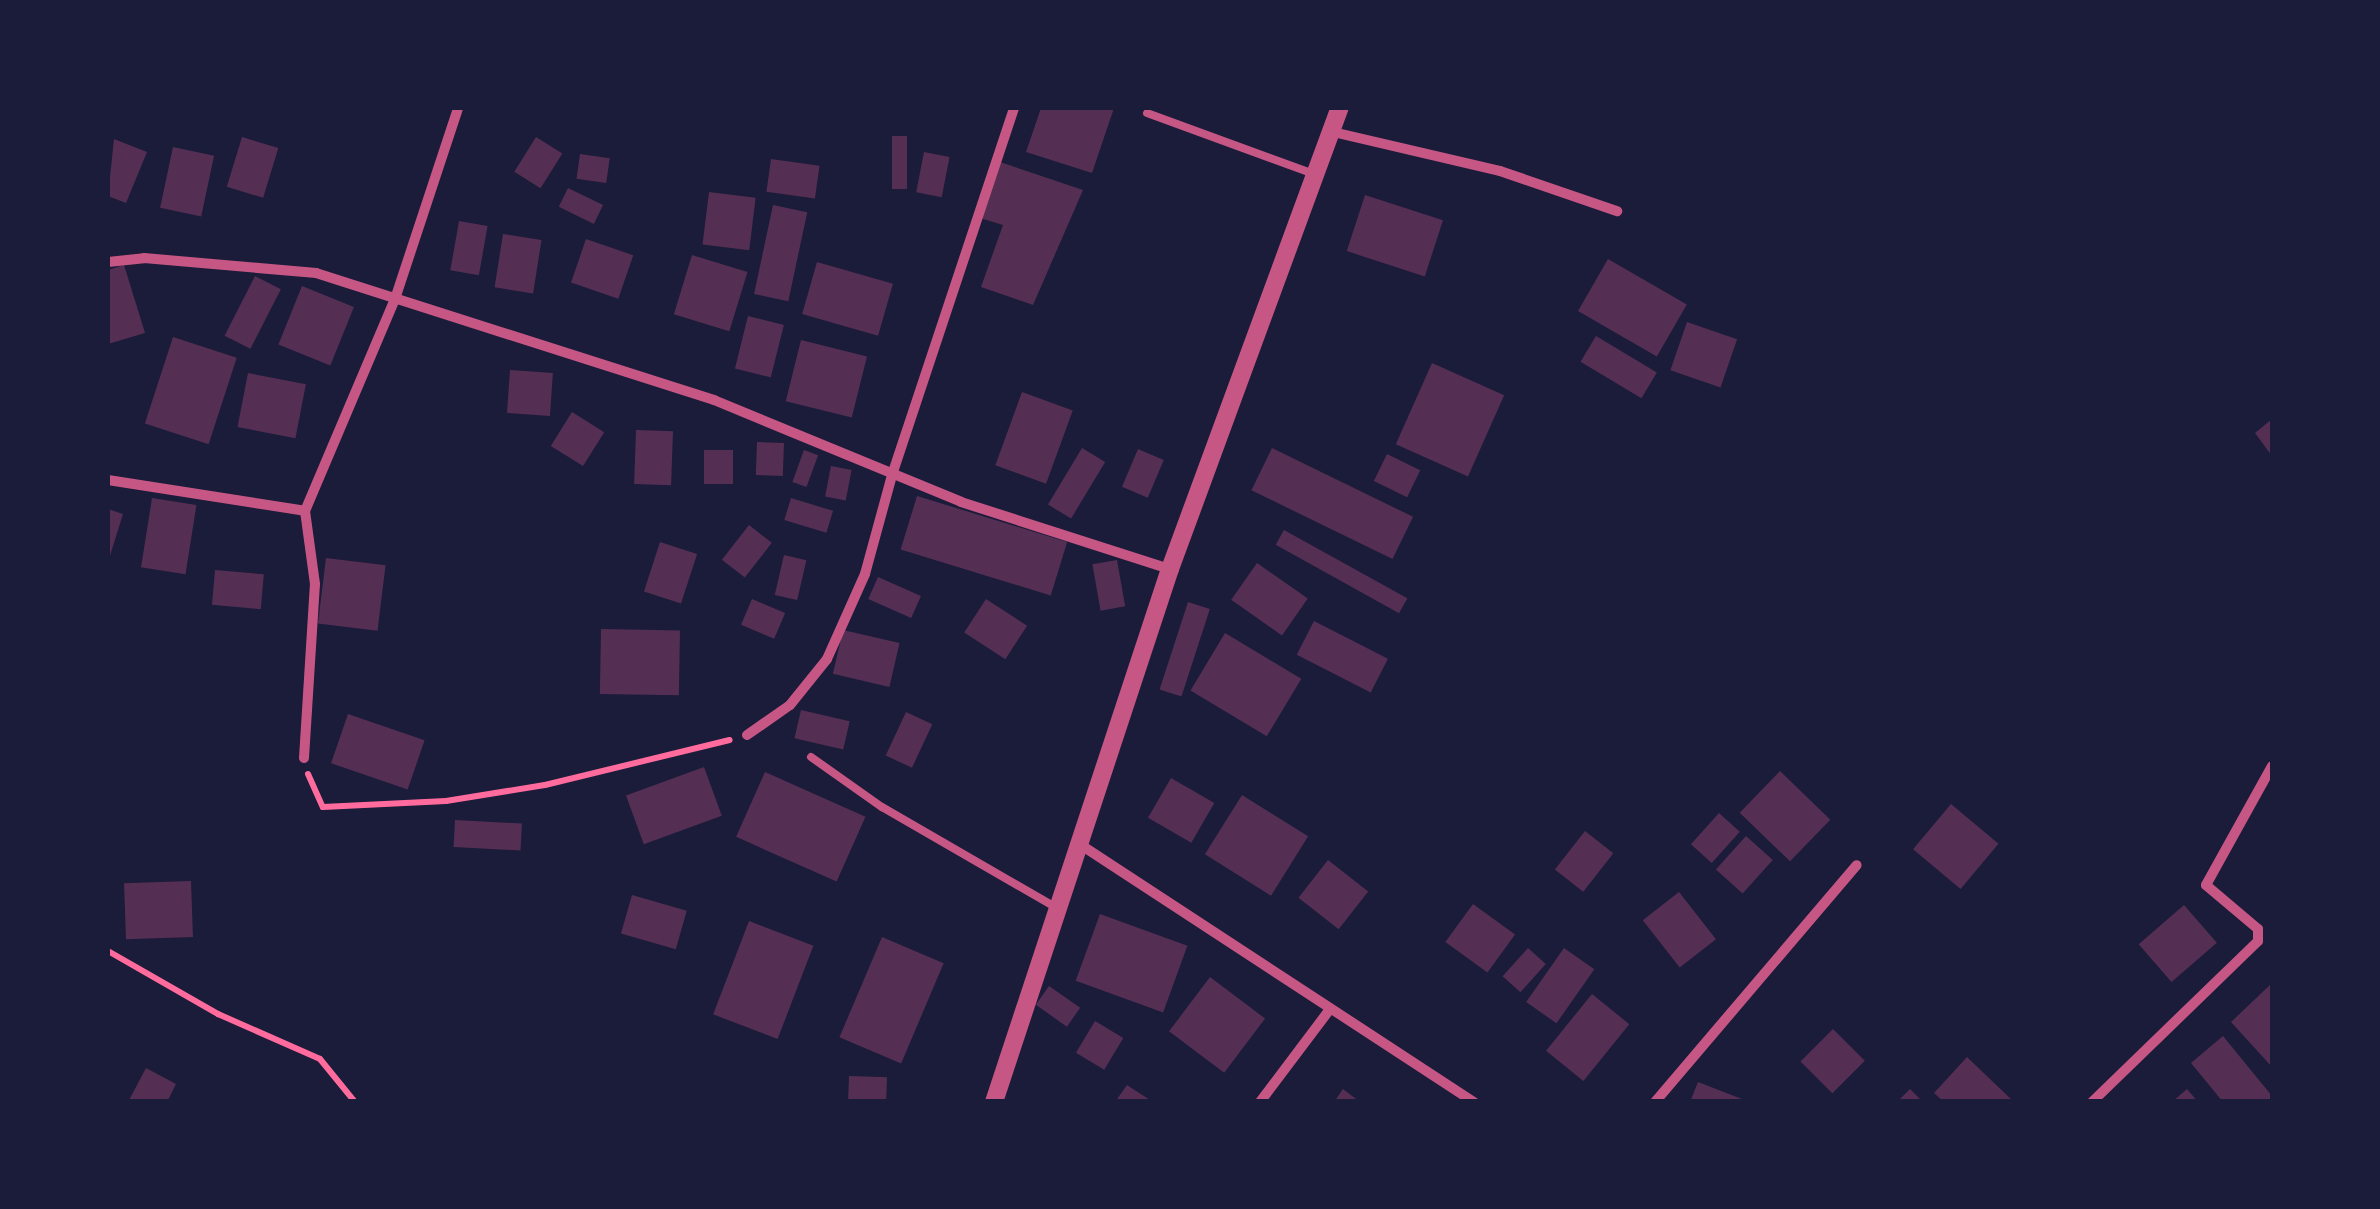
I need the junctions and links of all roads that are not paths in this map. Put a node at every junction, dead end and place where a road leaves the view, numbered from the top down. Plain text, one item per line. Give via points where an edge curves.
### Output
1 (458, 108) edge
2 (1014, 108) edge
3 (1340, 108) edge
4 (1147, 112) dead end
5 (1332, 132) junction
6 (1316, 175) junction
7 (1618, 211) dead end
8 (108, 262) edge
9 (395, 299) junction
10 (892, 475) junction
11 (108, 480) edge
12 (305, 511) junction
13 (1170, 569) junction
14 (747, 735) road end
15 (811, 757) dead end
16 (304, 758) road end
17 (2272, 766) edge
18 (1080, 846) junction
19 (1857, 866) dead end
20 (1059, 909) junction
21 (1330, 1009) junction
22 (994, 1102) edge
23 (1260, 1102) edge
24 (1474, 1102) edge
25 (1655, 1102) edge
26 (2092, 1102) edge

1 - 9 street
2 - 10 street
3 - 5 street
4 - 6 lane
5 - 6 street
5 - 7 street via 1500,171
6 - 13 street
8 - 9 street via 144,258 316,273
9 - 10 street via 714,400
9 - 12 street
10 - 13 street
10 - 14 street via 865,574 827,659 790,705
11 - 12 street
12 - 16 street via 315,584
13 - 18 street
15 - 20 lane
17 - 26 street via 2206,885 2258,929 2258,940
18 - 20 street
18 - 21 street
19 - 25 street
20 - 22 street
21 - 23 street
21 - 24 street

